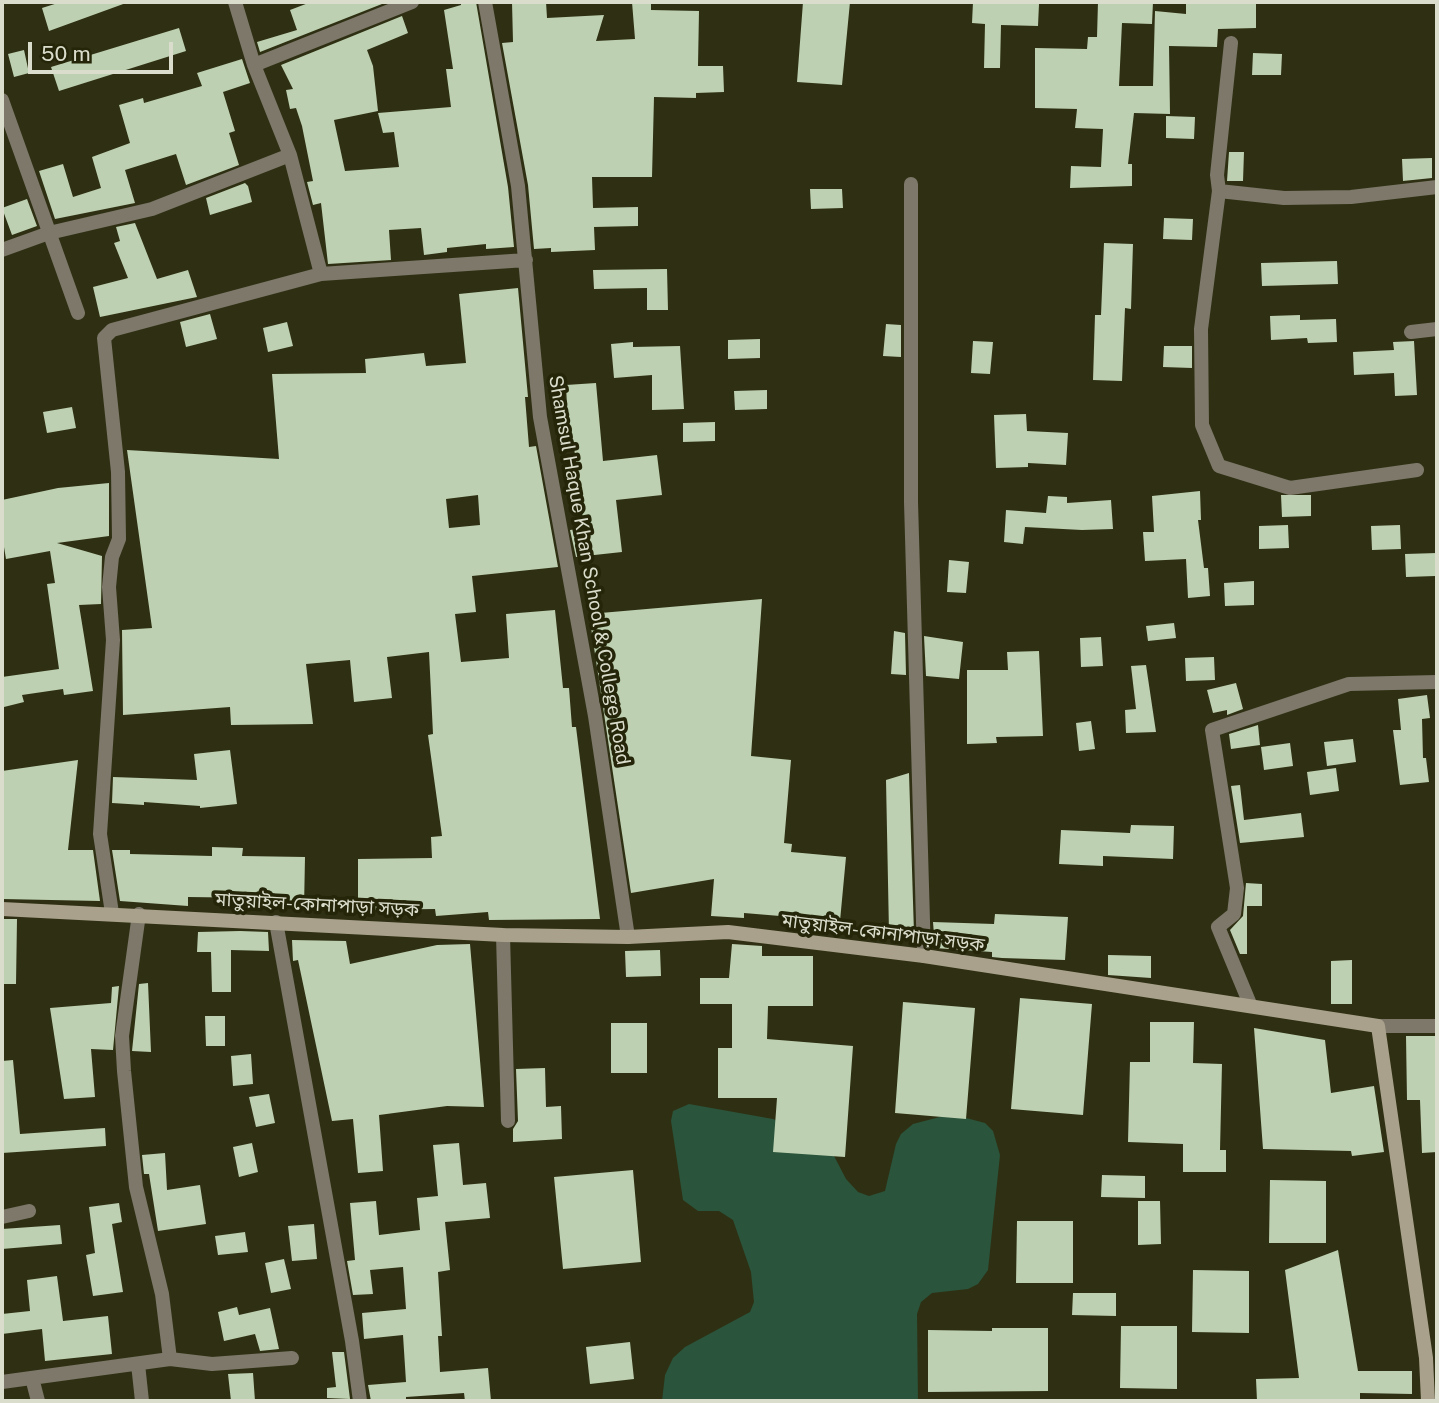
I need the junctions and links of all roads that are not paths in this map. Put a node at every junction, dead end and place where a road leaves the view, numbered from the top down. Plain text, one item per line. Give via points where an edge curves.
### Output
1 (235, 2) edge
2 (412, 2) edge
3 (485, 2) edge
4 (1231, 43) dead end
5 (254, 65) junction
6 (2, 100) edge
7 (289, 155) junction
8 (911, 184) dead end
9 (1437, 187) edge
10 (1219, 191) junction
11 (50, 233) junction
12 (2, 250) edge
13 (526, 260) junction
14 (321, 274) junction
15 (78, 313) dead end
16 (1437, 329) edge
17 (1412, 332) dead end
18 (1416, 470) dead end
19 (1437, 682) edge
20 (2, 909) edge
21 (112, 913) junction
22 (139, 914) junction
23 (276, 922) junction
24 (503, 936) junction
25 (628, 937) junction
26 (924, 956) junction
27 (1250, 1004) junction
28 (1378, 1026) junction
29 (1437, 1026) edge
30 (508, 1121) dead end
31 (29, 1211) dead end
32 (2, 1217) edge
33 (292, 1358) dead end
34 (170, 1359) junction
35 (138, 1364) junction
36 (32, 1378) junction
37 (2, 1382) edge
38 (38, 1401) edge
39 (142, 1401) edge
40 (360, 1401) edge
41 (1427, 1401) edge

1 - 5 street
2 - 5 street
3 - 13 street, Shamsul Haque Khan School & College Road via 509,127
4 - 10 street
5 - 7 street
6 - 11 street
7 - 11 street via 152,209
7 - 14 street
8 - 26 street via 911,502
9 - 10 street via 1351,197 1284,198
10 - 18 street via 1201,343 1202,425 1219,466 1290,488
11 - 12 street
11 - 15 street
13 - 14 street
13 - 25 street, Shamsul Haque Khan School & College Road via 540,417 595,716
14 - 21 street via 112,330 104,338 120,540 112,557 109,587 113,640 100,834
16 - 17 street
19 - 27 street via 1349,684 1212,730 1237,888 1234,914 1218,927
20 - 21 main road, মাতুয়াইল-কোনাপাড়া সড়ক
21 - 22 main road, মাতুয়াইল-কোনাপাড়া সড়ক
22 - 23 main road, মাতুয়াইল-কোনাপাড়া সড়ক
22 - 34 street via 122,1037 124,1071 136,1187 162,1294
23 - 24 main road, মাতুয়াইল-কোনাপাড়া সড়ক
23 - 40 street
24 - 25 main road, মাতুয়াইল-কোনাপাড়া সড়ক
24 - 30 street
25 - 26 main road, মাতুয়াইল-কোনাপাড়া সড়ক via 728,932
26 - 27 main road, মাতুয়াইল-কোনাপাড়া সড়ক
27 - 28 main road, মাতুয়াইল-কোনাপাড়া সড়ক
28 - 29 street
28 - 41 main road via 1426,1358
31 - 32 street
33 - 34 street via 212,1364
34 - 35 street
35 - 36 street
35 - 39 street
36 - 37 street
36 - 38 street

